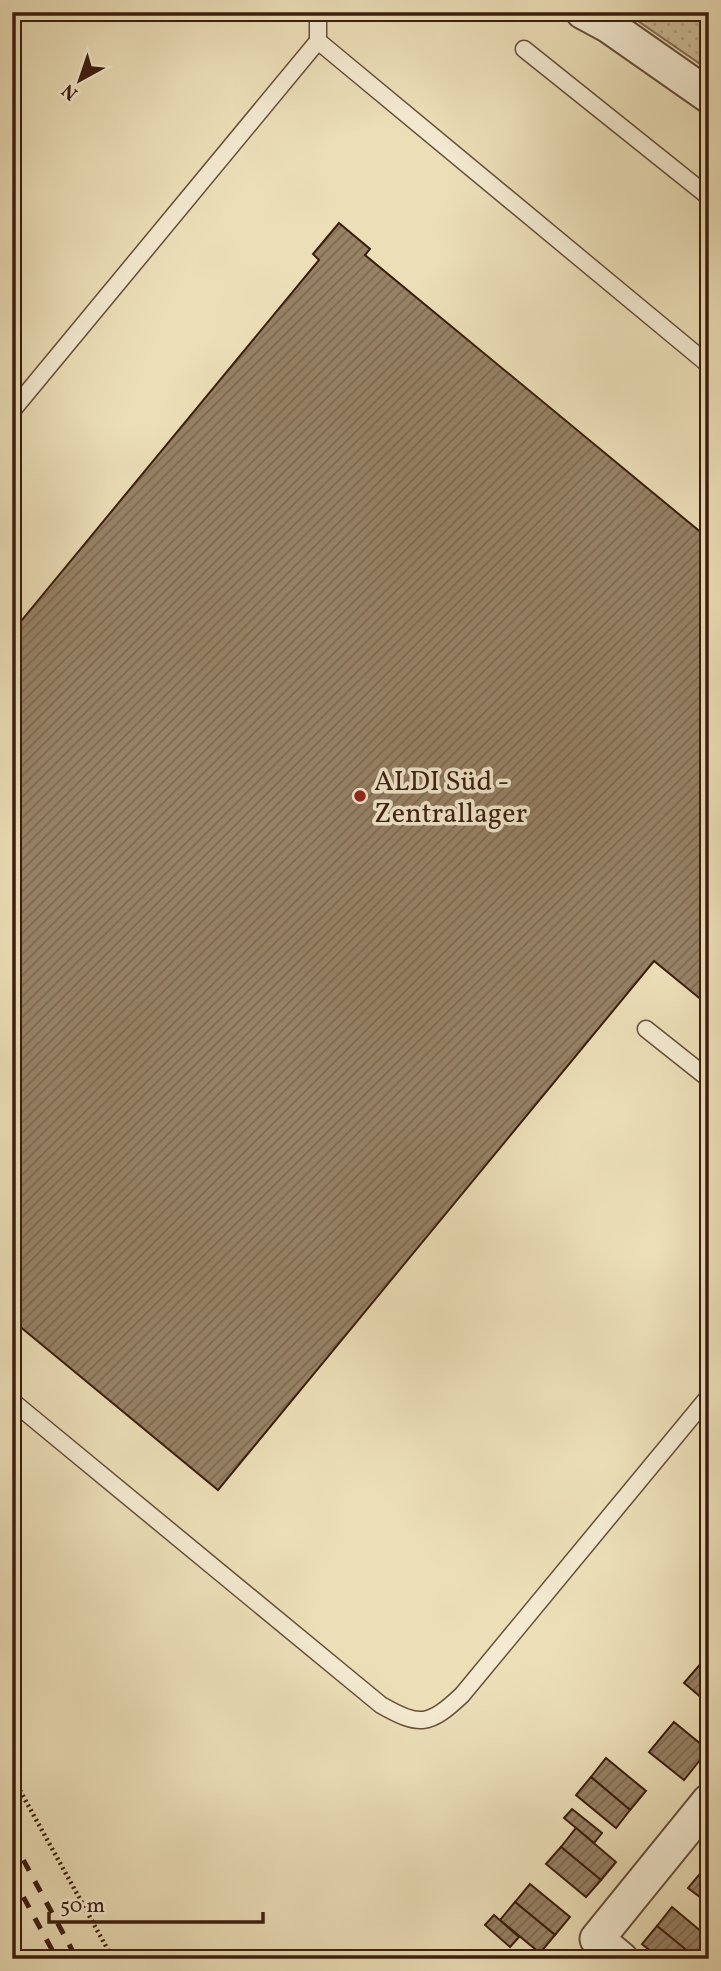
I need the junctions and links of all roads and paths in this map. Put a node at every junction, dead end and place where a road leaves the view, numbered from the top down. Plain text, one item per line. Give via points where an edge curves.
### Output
1 (318, 12) edge
2 (583, 12) edge
3 (318, 41) junction
4 (524, 49) dead end
5 (709, 96) edge
6 (709, 197) edge
7 (709, 365) edge
8 (12, 411) edge
9 (646, 1029) dead end
10 (709, 1079) edge
11 (709, 1396) edge
12 (12, 1401) edge
13 (12, 1776) edge
14 (709, 1801) edge
15 (599, 1952) edge
16 (113, 1959) edge

1 - 3 lane
2 - 5 street
3 - 7 lane
3 - 8 lane
4 - 6 lane
9 - 10 lane
11 - 12 lane via 462,1695 430,1720 420,1721 409,1721 381,1705
13 - 16 path
14 - 15 street

